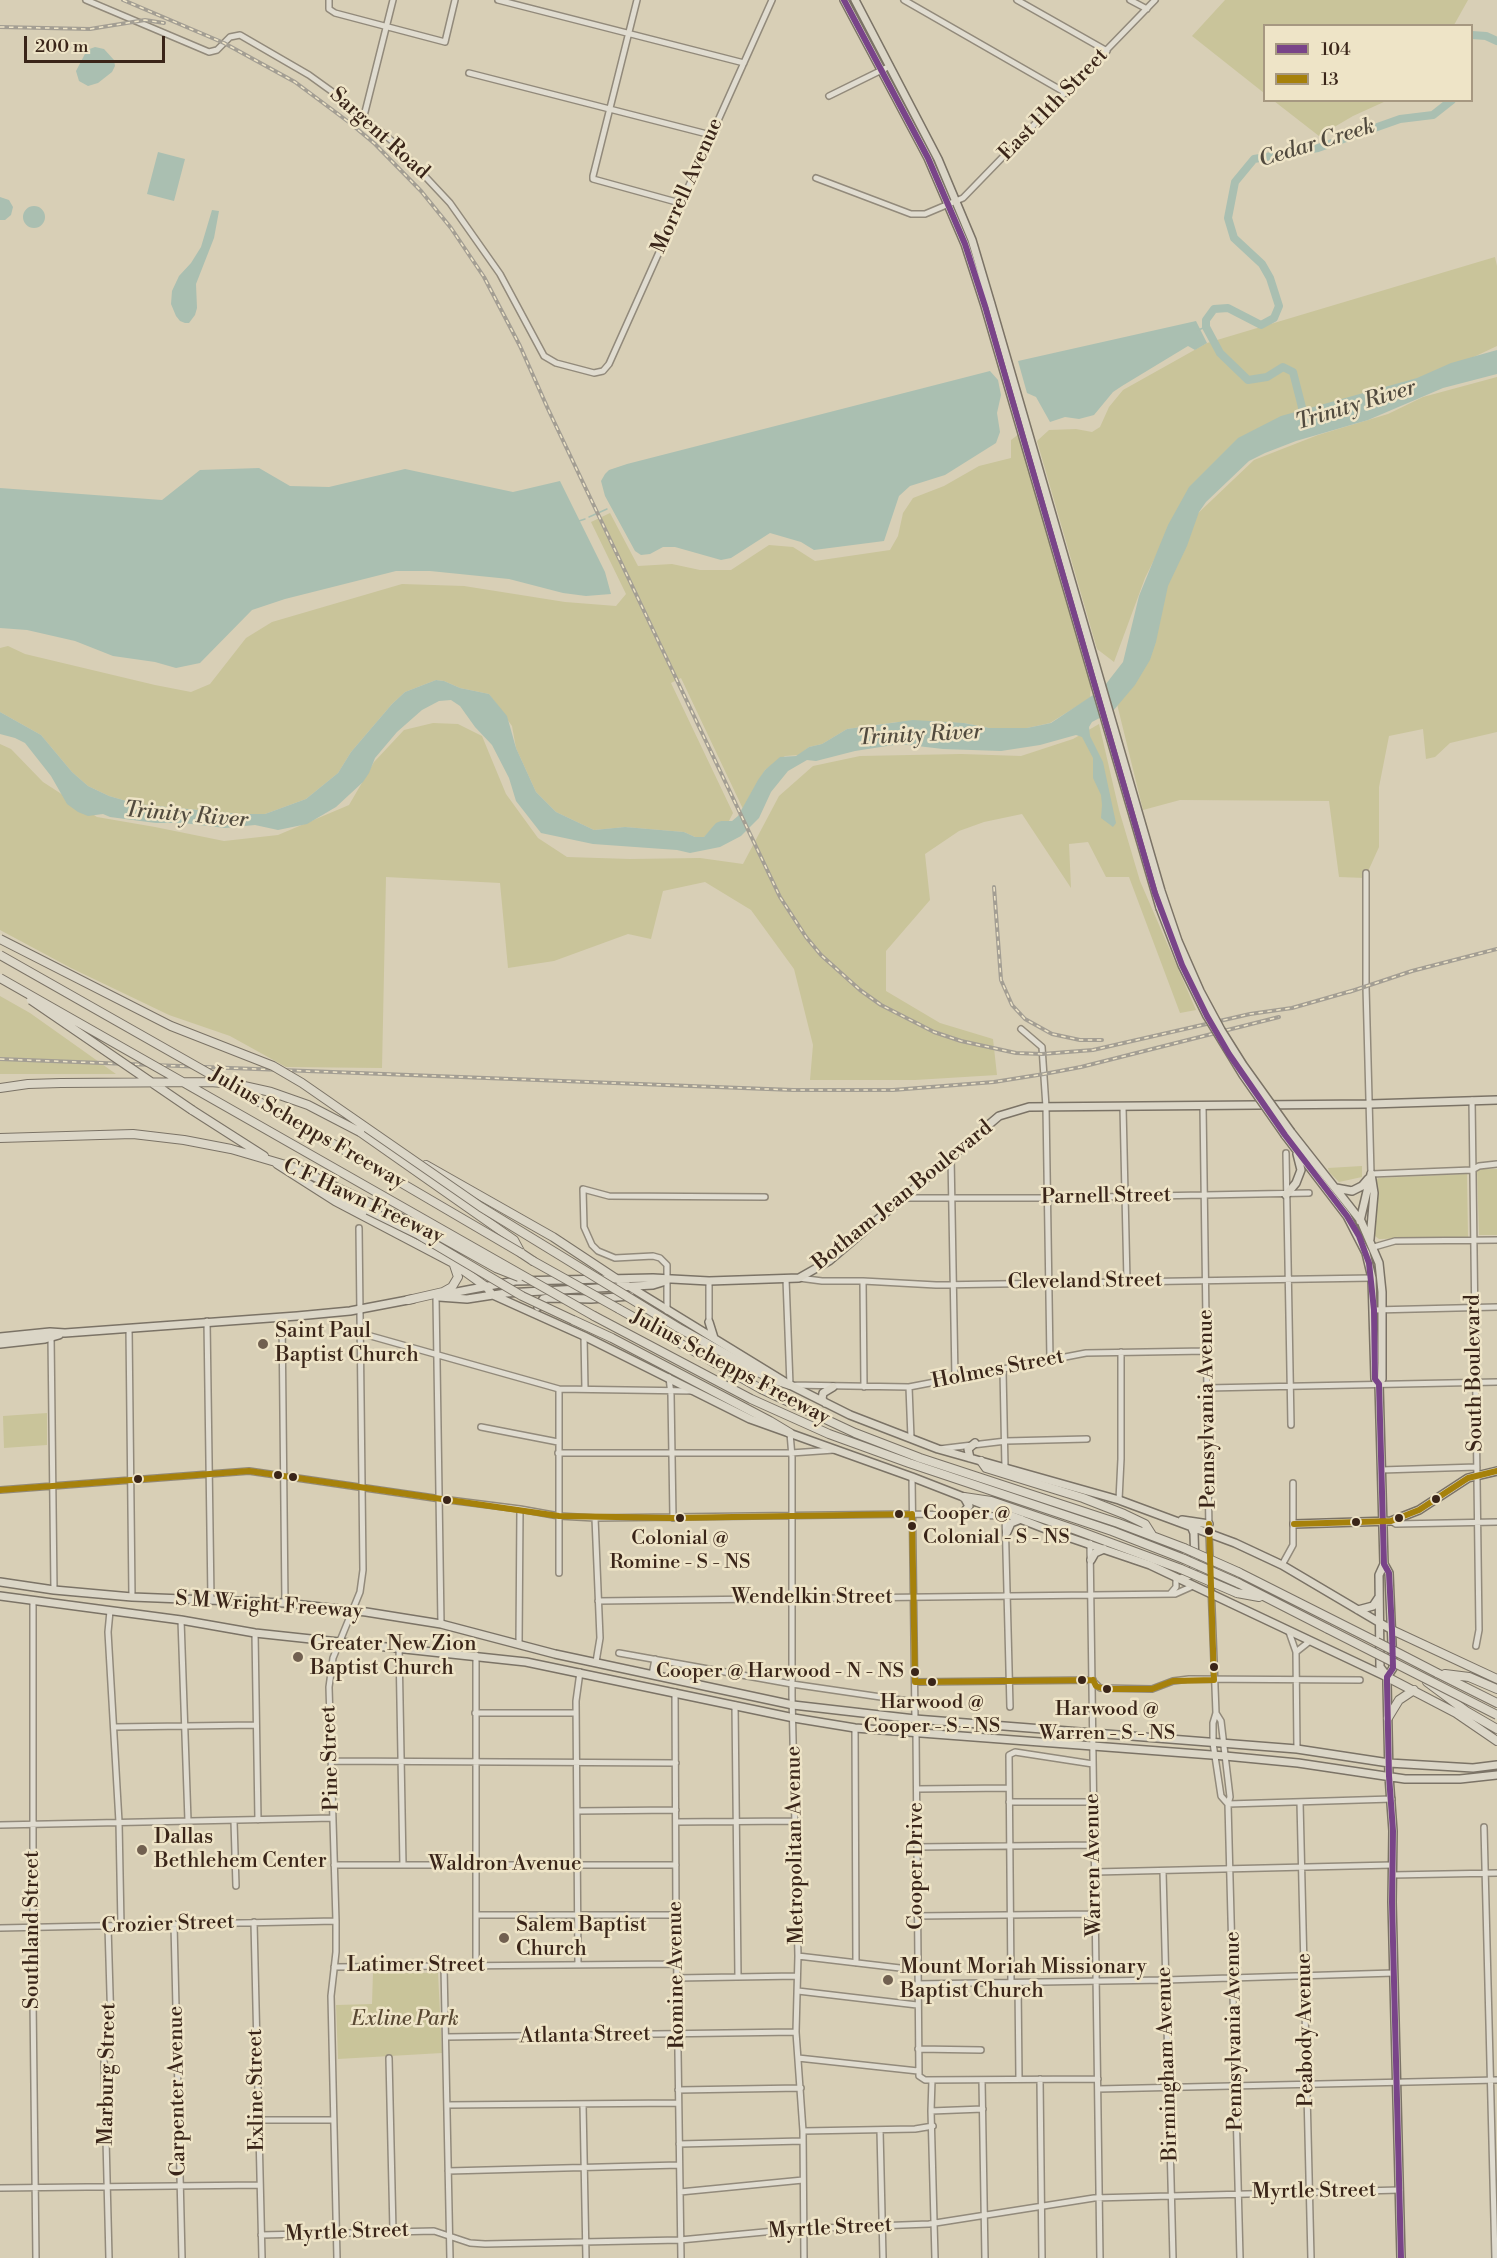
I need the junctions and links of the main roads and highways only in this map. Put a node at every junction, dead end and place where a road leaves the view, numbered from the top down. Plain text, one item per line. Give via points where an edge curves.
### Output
1 (858, 1) edge
2 (846, 4) edge
3 (988, 305) junction
4 (0, 939) edge
5 (0, 955) edge
6 (0, 978) edge
7 (0, 1088) edge
8 (1497, 1100) edge
9 (1288, 1134) junction
10 (0, 1138) edge
11 (396, 1148) junction
12 (1295, 1149) junction
13 (281, 1167) junction
14 (1371, 1174) junction
15 (1335, 1188) junction
16 (1286, 1195) road end
17 (1374, 1206) junction
18 (1347, 1216) junction
19 (1360, 1221) junction
20 (1357, 1232) junction
21 (1370, 1239) junction
22 (520, 1253) junction
23 (453, 1263) junction
24 (615, 1278) junction
25 (667, 1280) junction
26 (515, 1281) junction
27 (540, 1284) junction
28 (485, 1286) junction
29 (630, 1287) junction
30 (506, 1293) junction
31 (493, 1295) junction
32 (641, 1295) junction
33 (436, 1297) junction
34 (408, 1300) junction
35 (509, 1302) junction
36 (538, 1315) junction
37 (703, 1332) junction
38 (51, 1334) junction
39 (0, 1337) edge
40 (716, 1340) junction
41 (0, 1344) edge
42 (1379, 1384) junction
43 (790, 1385) junction
44 (833, 1386) road end
45 (825, 1403) junction
46 (790, 1433) junction
47 (975, 1443) road end
48 (970, 1458) junction
49 (981, 1461) junction
50 (1497, 1471) edge
51 (964, 1497) junction
52 (954, 1515) road end
53 (1170, 1518) junction
54 (1021, 1519) junction
55 (1387, 1521) junction
56 (1209, 1524) road end
57 (1294, 1524) road end
58 (1191, 1526) junction
59 (1007, 1532) road end
60 (1152, 1535) junction
61 (1104, 1549) junction
62 (1091, 1560) road end
63 (1384, 1564) junction
64 (1178, 1578) junction
65 (0, 1582) edge
66 (0, 1596) edge
67 (1379, 1597) junction
68 (1269, 1598) junction
69 (1358, 1610) junction
70 (1381, 1624) junction
71 (1392, 1629) junction
72 (1414, 1672) junction
73 (1437, 1673) junction
74 (1387, 1677) junction
75 (1497, 1678) edge
76 (1497, 1689) edge
77 (1414, 1690) junction
78 (1497, 1703) edge
79 (1497, 1715) edge
80 (1388, 1718) junction
81 (1497, 1729) edge
82 (1497, 1741) edge
83 (1389, 1763) junction
84 (1497, 1765) edge
85 (1497, 1775) edge
86 (1389, 1776) junction
87 (1401, 2258) edge

1 - 3 main road via 957,201 972,240
2 - 3 main road via 928,158
3 - 9 main road, bridge via 1178,941 1221,1030
4 - 11 highway, bridge via 171,1026 273,1066
5 - 22 highway, Julius Schepps Freeway, bridge
6 - 13 highway, bridge
6 - 27 highway, Julius Schepps Freeway, bridge
7 - 22 highway, C F Hawn Freeway, bridge via 28,1084 210,1082 283,1095 360,1132 514,1240
8 - 25 main road, Botham Jean Boulevard via 1021,1109 999,1116 829,1261 799,1278
9 - 12 main road
9 - 15 main road
10 - 27 highway, C F Hawn Freeway, bridge via 133,1134 231,1149 296,1168 437,1235 496,1268
11 - 24 highway, bridge
11 - 43 highway, bridge via 501,1220 678,1327 769,1378
12 - 16 main road via 1300,1170
12 - 18 main road
13 - 23 highway via 307,1185
13 - 46 highway, bridge
14 - 15 main road via 1357,1189
14 - 17 main road
14 - 19 main road
15 - 19 main road
17 - 19 main road
17 - 21 main road
18 - 19 main road
18 - 20 main road
19 - 20 main road
19 - 21 main road
20 - 42 main road via 1372,1278 1375,1379
21 - 42 main road via 1382,1280
22 - 60 highway, Julius Schepps Freeway, bridge via 761,1389 855,1433
23 - 28 highway
23 - 34 highway via 458,1277 455,1285
24 - 25 main road, Botham Jean Boulevard
24 - 26 main road, Botham Jean Boulevard
24 - 29 main road, Julius Schepps Freeway
25 - 29 main road
26 - 28 main road, Botham Jean Boulevard
26 - 30 main road
27 - 68 highway, Julius Schepps Freeway, bridge via 719,1383 821,1431 1128,1537
28 - 31 main road, Julius Schepps Freeway
28 - 33 main road, Botham Jean Boulevard
29 - 30 main road
29 - 32 main road, Julius Schepps Freeway
30 - 31 main road
30 - 35 main road
31 - 33 main road via 467,1299
31 - 35 main road, Julius Schepps Freeway
32 - 36 main road via 548,1298 540,1303
32 - 37 main road, Julius Schepps Freeway
33 - 34 main road
34 - 38 main road via 359,1310
35 - 36 main road, Julius Schepps Freeway
36 - 46 main road, Julius Schepps Freeway via 750,1419
37 - 40 main road, Julius Schepps Freeway
37 - 40 main road via 710,1322
38 - 39 main road
38 - 41 main road
40 - 43 main road, Julius Schepps Freeway
42 - 55 main road via 1381,1470
43 - 45 main road, Julius Schepps Freeway
44 - 45 main road via 823,1393
45 - 48 main road, Julius Schepps Freeway
46 - 51 main road, Julius Schepps Freeway
47 - 48 main road via 968,1449
48 - 49 main road, Julius Schepps Freeway
49 - 53 main road, Julius Schepps Freeway
49 - 60 highway via 986,1468 1124,1514 1145,1524
50 - 55 main road via 1477,1471 1419,1510
51 - 52 main road via 969,1506
51 - 54 main road, Julius Schepps Freeway
51 - 68 highway, bridge via 1076,1530 1237,1593
53 - 56 main road
53 - 58 main road, Julius Schepps Freeway
54 - 59 main road via 1011,1523
54 - 61 main road, Julius Schepps Freeway
55 - 57 main road
55 - 63 main road
58 - 64 main road via 1196,1566 1190,1575
58 - 69 main road, Julius Schepps Freeway via 1282,1565
60 - 73 highway, Julius Schepps Freeway, bridge via 1238,1572
61 - 62 main road
61 - 64 main road, Julius Schepps Freeway
63 - 67 main road via 1379,1575
63 - 71 main road via 1389,1573
64 - 74 main road, Julius Schepps Freeway
65 - 83 main road, S M Wright Freeway via 132,1597 353,1610 441,1624 793,1705 915,1719 1298,1749
66 - 86 main road, S M Wright Freeway via 255,1633 476,1655 855,1728 1225,1756
67 - 69 main road via 1369,1608
67 - 70 main road
68 - 72 highway, Julius Schepps Freeway, bridge
69 - 70 main road, Julius Schepps Freeway
70 - 71 main road, Julius Schepps Freeway
70 - 74 main road via 1380,1667
71 - 74 main road via 1393,1668
71 - 75 highway
72 - 79 highway, Julius Schepps Freeway, bridge
72 - 81 highway, bridge
73 - 76 highway via 1469,1677
73 - 78 highway, Julius Schepps Freeway
74 - 77 highway
74 - 80 main road
77 - 80 highway via 1399,1700
77 - 82 highway
80 - 83 main road
83 - 84 main road, S M Wright Freeway via 1473,1768
83 - 86 main road
85 - 86 main road, S M Wright Freeway via 1437,1780
86 - 87 main road

